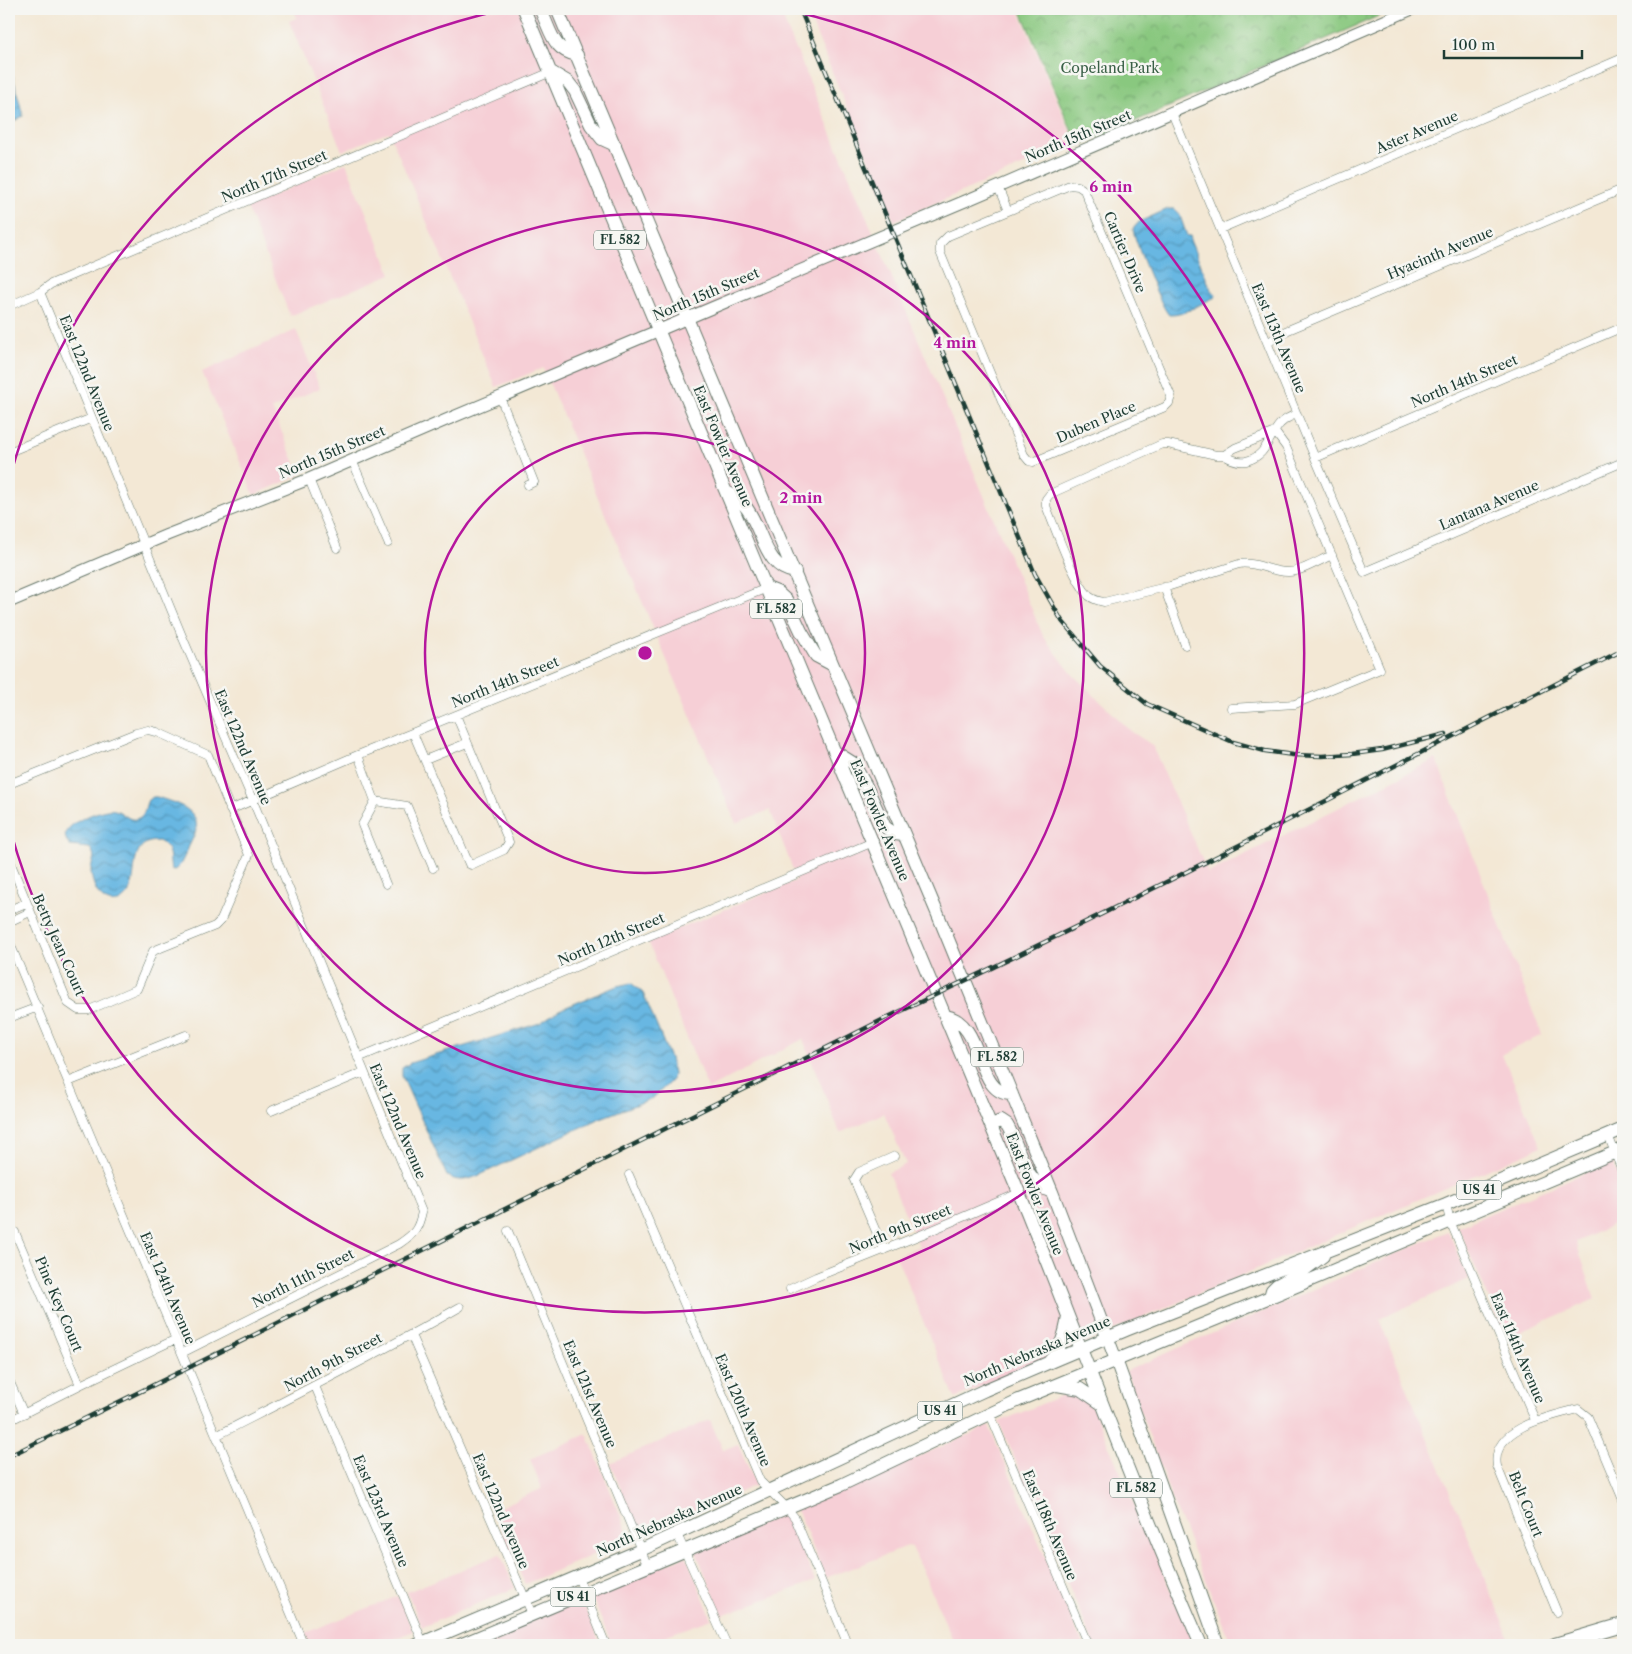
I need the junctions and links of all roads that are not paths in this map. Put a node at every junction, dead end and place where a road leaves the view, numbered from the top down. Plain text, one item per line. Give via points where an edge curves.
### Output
1 (524, 9) edge
2 (540, 9) edge
3 (557, 9) edge
4 (1412, 9) edge
5 (577, 56) junction
6 (1623, 58) edge
7 (551, 72) junction
8 (1172, 112) junction
9 (615, 145) junction
10 (998, 187) junction
11 (1623, 189) edge
12 (1008, 211) junction
13 (1220, 229) junction
14 (40, 292) junction
15 (9, 306) edge
16 (688, 318) junction
17 (1623, 327) edge
18 (658, 330) junction
19 (1268, 343) junction
20 (500, 397) junction
21 (1170, 401) joint
22 (1297, 414) junction
23 (92, 418) junction
24 (1275, 432) junction
25 (9, 452) edge
26 (1224, 455) junction
27 (1315, 458) junction
28 (352, 460) junction
29 (1029, 461) joint
30 (1623, 462) edge
31 (309, 479) junction
32 (528, 485) dead end
33 (726, 492) junction
34 (388, 543) dead end
35 (145, 544) junction
36 (337, 548) dead end
37 (1332, 555) junction
38 (795, 572) junction
39 (1364, 572) joint
40 (1164, 587) junction
41 (767, 588) junction
42 (9, 602) edge
43 (1185, 646) dead end
44 (833, 665) junction
45 (1232, 708) dead end
46 (456, 715) junction
47 (413, 733) junction
48 (467, 743) junction
49 (836, 754) junction
50 (358, 755) junction
51 (425, 760) junction
52 (9, 784) edge
53 (253, 801) junction
54 (375, 801) junction
55 (230, 810) junction
56 (903, 835) junction
57 (873, 842) junction
58 (9, 859) edge
59 (433, 868) dead end
60 (386, 884) dead end
61 (26, 902) junction
62 (9, 910) edge
63 (30, 912) junction
64 (9, 922) edge
65 (9, 941) edge
66 (38, 1007) junction
67 (945, 1016) junction
68 (9, 1018) edge
69 (186, 1035) dead end
70 (358, 1058) junction
71 (364, 1072) junction
72 (68, 1082) junction
73 (1012, 1094) junction
74 (271, 1111) dead end
75 (991, 1125) junction
76 (1623, 1129) edge
77 (1608, 1136) junction
78 (1593, 1142) junction
79 (1619, 1150) edge
80 (894, 1156) dead end
81 (1600, 1158) junction
82 (1623, 1173) edge
83 (629, 1175) dead end
84 (1052, 1192) junction
85 (1019, 1193) junction
86 (1446, 1204) junction
87 (422, 1212) joint
88 (1450, 1221) junction
89 (15, 1232) dead end
90 (508, 1232) dead end
91 (1332, 1248) junction
92 (884, 1250) junction
93 (790, 1289) dead end
94 (1270, 1297) junction
95 (460, 1307) dead end
96 (1068, 1317) junction
97 (411, 1335) junction
98 (1108, 1338) junction
99 (176, 1339) junction
100 (1081, 1349) junction
101 (182, 1353) junction
102 (1116, 1360) junction
103 (1048, 1362) junction
104 (1090, 1370) junction
105 (9, 1380) edge
106 (80, 1385) junction
107 (1054, 1385) junction
108 (315, 1386) junction
109 (1103, 1406) junction
110 (24, 1414) junction
111 (990, 1414) junction
112 (1535, 1420) junction
113 (9, 1421) edge
114 (216, 1436) junction
115 (768, 1491) junction
116 (1623, 1500) edge
117 (787, 1508) junction
118 (677, 1534) junction
119 (641, 1550) junction
120 (686, 1550) junction
121 (648, 1567) junction
122 (578, 1577) junction
123 (584, 1592) junction
124 (526, 1600) junction
125 (1557, 1612) dead end
126 (532, 1614) junction
127 (1623, 1625) edge
128 (457, 1628) junction
129 (422, 1644) edge
130 (304, 1645) edge
131 (463, 1645) edge
132 (606, 1645) edge
133 (727, 1645) edge
134 (848, 1645) edge
135 (1088, 1645) edge
136 (1201, 1645) edge
137 (1218, 1645) edge
138 (1555, 1645) edge

1 - 7 main road, East Fowler Avenue / FL 582
2 - 5 main road via 557,45
3 - 5 main road, East Fowler Avenue / FL 582
4 - 8 street, North 15th Street
5 - 9 main road, East Fowler Avenue / FL 582
6 - 13 street, Aster Avenue
7 - 9 main road via 568,82 591,125 602,139
7 - 14 street, North 17th Street via 51,284
7 - 18 main road, East Fowler Avenue / FL 582
8 - 10 street, North 15th Street
8 - 13 street, East 113th Avenue
9 - 16 main road, East Fowler Avenue / FL 582
10 - 12 street
10 - 16 street, North 15th Street
11 - 19 street, Hyacinth Avenue via 1281,333
12 - 21 street, Cartier Drive via 1070,185 1084,190 1170,392
12 - 29 street, Cartier Drive via 948,236 940,244 940,252
13 - 19 street, East 113th Avenue
14 - 15 street, North 17th Street
14 - 23 street, East 122nd Avenue
16 - 18 street, North 15th Street
16 - 38 main road, East Fowler Avenue / FL 582
17 - 27 street, North 14th Street
18 - 20 street, North 15th Street
18 - 33 main road, East Fowler Avenue / FL 582
19 - 22 street, East 113th Avenue
20 - 28 street, North 15th Street
20 - 32 street via 534,482
21 - 29 street, Duben Place via 1165,407 1036,461
22 - 24 street via 1284,421
22 - 27 street, East 113th Avenue
23 - 25 street
23 - 35 street, East 122nd Avenue
24 - 26 street
24 - 26 street via 1264,450 1254,458 1237,461
24 - 37 street via 1286,447
26 - 40 street via 1162,444 1050,494 1046,499 1067,558 1090,597 1104,602
27 - 39 street, East 113th Avenue
28 - 31 street, North 15th Street
28 - 34 street
30 - 39 street, Lantana Avenue
31 - 35 street, North 15th Street
31 - 36 street
33 - 38 main road via 739,498 746,506 773,561 784,570
33 - 41 main road, East Fowler Avenue / FL 582
35 - 42 street, North 15th Street
35 - 53 street, East 122nd Avenue
37 - 40 street via 1291,572 1243,563
37 - 45 street via 1380,669 1295,704
38 - 44 main road, East Fowler Avenue / FL 582
40 - 43 street
41 - 44 main road via 788,600 816,656
41 - 46 street, North 14th Street
41 - 49 main road, East Fowler Avenue / FL 582
44 - 56 main road, East Fowler Avenue / FL 582
46 - 47 street, North 14th Street
46 - 48 street
47 - 50 street, North 14th Street
47 - 51 street
48 - 51 street
48 - 51 street via 509,842 504,850 471,865
49 - 56 main road via 853,763 885,827
49 - 57 main road, East Fowler Avenue / FL 582
50 - 53 street, North 14th Street
50 - 54 street
52 - 55 street, Betty Jean Court via 148,730 208,755
53 - 55 street
53 - 70 street, East 122nd Avenue
54 - 59 street via 407,806
54 - 60 street via 362,825
55 - 63 street, Betty Jean Court via 249,855 221,920 215,926 153,951 137,989 89,1010 78,1010 68,1003
56 - 73 main road, East Fowler Avenue / FL 582
57 - 67 main road, East Fowler Avenue / FL 582
57 - 70 street, North 12th Street
58 - 61 street, Betty Jean Court
61 - 62 street
61 - 63 street, Betty Jean Court
63 - 64 street
65 - 66 street, East 124th Avenue
66 - 68 street
66 - 72 street, East 124th Avenue
67 - 73 main road via 959,1020 964,1027 992,1085 1001,1093
67 - 75 main road, East Fowler Avenue / FL 582
69 - 72 street
70 - 71 street, East 122nd Avenue
71 - 74 street
71 - 87 street, East 122nd Avenue
72 - 99 street, East 124th Avenue
73 - 84 main road, East Fowler Avenue / FL 582
75 - 84 main road via 1001,1122 1007,1125 1033,1180
75 - 85 main road, East Fowler Avenue / FL 582
76 - 77 main road, North Nebraska Avenue / US 41
77 - 78 main road, North Nebraska Avenue / US 41
77 - 79 street
78 - 81 main road
78 - 86 main road, North Nebraska Avenue / US 41
79 - 81 main road, US 41
79 - 82 street
80 - 92 street via 859,1172 854,1180
81 - 88 main road, US 41
83 - 115 street, East 120th Avenue via 760,1481
84 - 98 main road, East Fowler Avenue / FL 582
85 - 92 street, North 9th Street
85 - 96 main road, East Fowler Avenue / FL 582
86 - 88 street, East 114th Avenue
86 - 91 main road, North Nebraska Avenue / US 41
87 - 101 street, North 11th Street via 418,1228 399,1244
88 - 94 main road, US 41
88 - 112 street, East 114th Avenue
89 - 106 street, Pine Key Court
90 - 119 street, East 121st Avenue
91 - 94 main road via 1303,1271 1277,1285
91 - 98 main road, North Nebraska Avenue / US 41
92 - 93 street, North 9th Street
94 - 102 main road, US 41
95 - 97 street, North 9th Street
96 - 100 main road, East Fowler Avenue / FL 582
96 - 103 main road via 1061,1345
97 - 108 street, North 9th Street
97 - 124 street, East 122nd Avenue
98 - 100 main road, North Nebraska Avenue / US 41
98 - 102 main road, East Fowler Avenue / FL 582
99 - 101 street, East 124th Avenue
99 - 106 street
100 - 103 main road, North Nebraska Avenue / US 41
100 - 104 main road, East Fowler Avenue / FL 582
101 - 114 street, East 124th Avenue
102 - 104 main road, US 41
102 - 137 main road, East Fowler Avenue / FL 582
103 - 115 main road, North Nebraska Avenue / US 41
104 - 107 main road, US 41
104 - 109 main road, East Fowler Avenue / FL 582
105 - 110 street
106 - 110 street
107 - 109 main road via 1080,1390
107 - 111 main road, US 41
108 - 114 street, North 9th Street
108 - 129 street, East 123rd Avenue
109 - 136 main road, East Fowler Avenue / FL 582
110 - 113 street
111 - 117 main road, US 41
111 - 135 street, East 118th Avenue
112 - 116 street, East 114th Avenue via 1578,1409 1588,1417
112 - 125 street, Belt Court via 1500,1445 1495,1457
114 - 130 street, East 124th Avenue
115 - 117 street, East 120th Avenue
115 - 118 main road, North Nebraska Avenue / US 41
117 - 120 main road, US 41
117 - 134 street, East 120th Avenue via 795,1518
118 - 119 main road, North Nebraska Avenue / US 41
118 - 120 street
119 - 121 street, East 121st Avenue
119 - 122 main road, North Nebraska Avenue / US 41
120 - 121 main road, US 41
120 - 133 street
121 - 123 main road, US 41
122 - 123 street
122 - 124 main road, North Nebraska Avenue / US 41
123 - 126 main road, US 41
123 - 132 street
124 - 126 street, East 122nd Avenue
124 - 128 main road, North Nebraska Avenue / US 41
126 - 131 main road, US 41
127 - 138 highway
128 - 129 main road, North Nebraska Avenue / US 41
128 - 131 street

